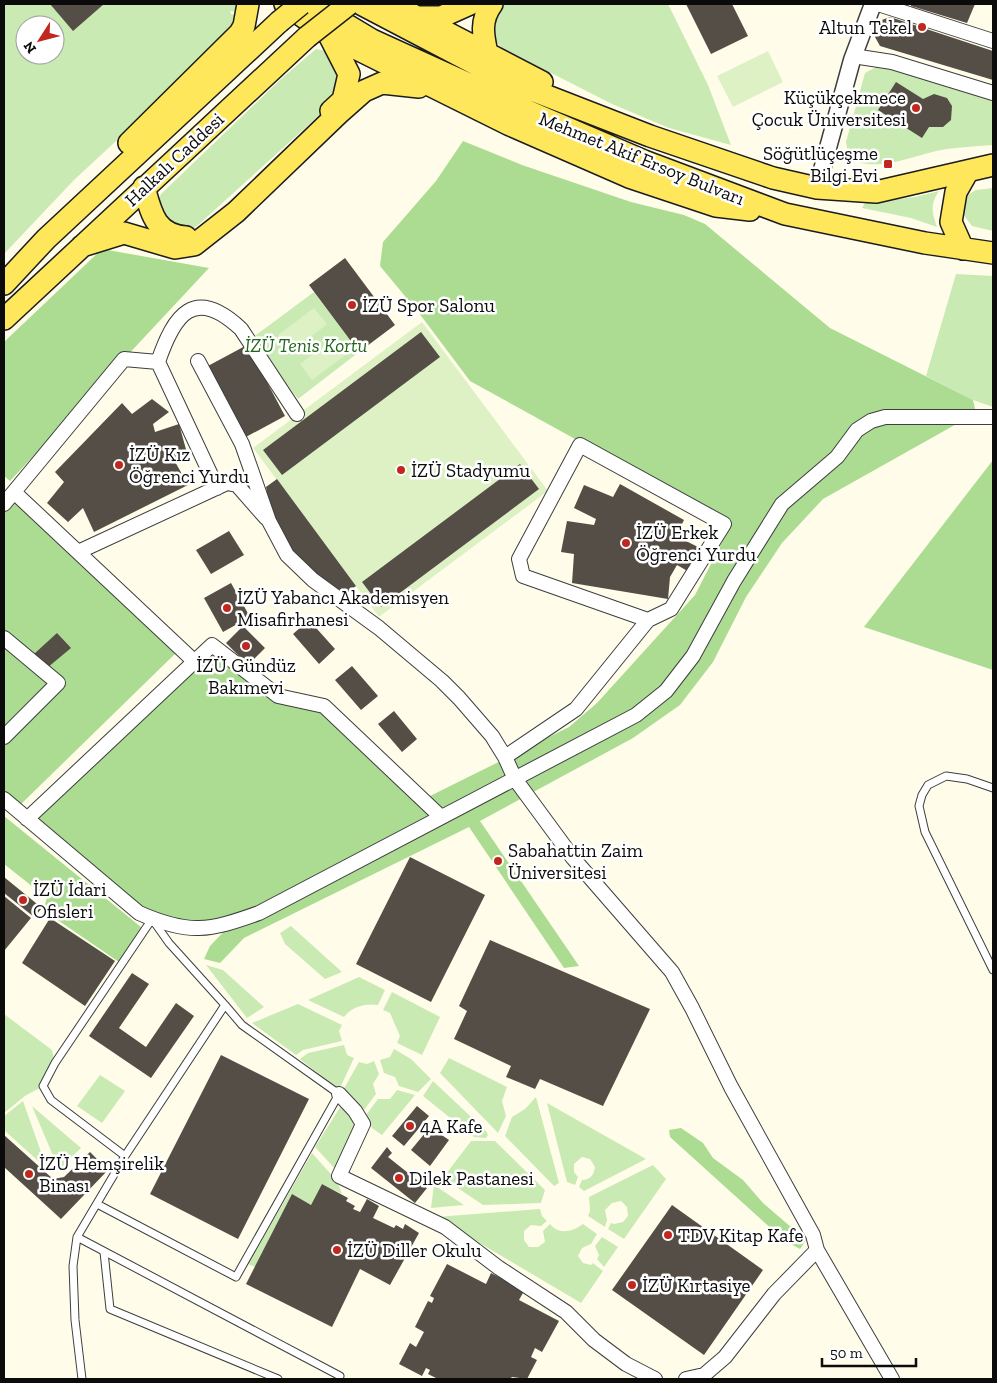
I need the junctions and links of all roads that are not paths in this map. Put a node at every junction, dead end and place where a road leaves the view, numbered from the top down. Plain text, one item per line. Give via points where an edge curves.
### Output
1 (248, 4) edge
2 (301, 4) edge
3 (312, 4) edge
4 (349, 4) edge
5 (360, 4) edge
6 (392, 4) edge
7 (470, 4) edge
8 (492, 4) edge
9 (873, 4) edge
10 (878, 4) edge
11 (282, 13) edge
12 (415, 17) junction
13 (329, 35) junction
14 (993, 41) edge
15 (487, 53) junction
16 (854, 56) junction
17 (437, 90) junction
18 (993, 93) edge
19 (581, 109) junction
20 (993, 165) edge
21 (968, 171) junction
22 (144, 187) junction
23 (817, 188) junction
24 (785, 214) junction
25 (46, 239) junction
26 (82, 246) junction
27 (963, 249) junction
28 (993, 253) edge
29 (4, 284) edge
30 (4, 319) edge
31 (198, 361) dead end
32 (158, 362) junction
33 (297, 414) dead end
34 (993, 417) edge
35 (217, 488) junction
36 (14, 492) junction
37 (4, 504) edge
38 (269, 521) junction
39 (78, 552) junction
40 (648, 620) junction
41 (4, 638) edge
42 (195, 662) junction
43 (4, 737) edge
44 (505, 757) junction
45 (515, 779) junction
46 (993, 788) edge
47 (4, 799) edge
48 (441, 817) junction
49 (27, 819) junction
50 (152, 919) junction
51 (993, 970) edge
52 (224, 1005) junction
53 (339, 1094) junction
54 (125, 1156) junction
55 (97, 1204) junction
56 (77, 1237) junction
57 (817, 1250) junction
58 (104, 1252) junction
59 (82, 1379) edge
60 (278, 1379) edge
61 (339, 1379) edge
62 (655, 1379) edge
63 (686, 1379) edge
64 (892, 1379) edge

1 - 25 main road via 240,33 85,186
2 - 11 main road, Halkalı Caddesi, bridge
3 - 24 main road, Mehmet Akif Ersoy Bulvarı via 372,40 530,112 644,161
4 - 22 main road, Halkalı Caddesi, bridge via 307,37
5 - 19 main road, Mehmet Akif Ersoy Bulvarı via 506,80
6 - 12 main road
7 - 12 main road via 441,18
8 - 15 main road via 485,14 482,32
9 - 16 street
10 - 14 street
11 - 13 main road
11 - 25 main road, Halkalı Caddesi
12 - 15 main road
13 - 17 main road
13 - 22 main road via 349,74 343,100 219,217 195,234 174,237 152,217
15 - 19 main road via 534,77
16 - 18 street via 892,62
16 - 23 street
17 - 24 main road via 629,177 716,206
17 - 26 main road via 382,83 364,91 236,212 194,245 175,248 124,233
19 - 23 main road, Mehmet Akif Ersoy Bulvarı via 773,178
20 - 21 main road, Mehmet Akif Ersoy Bulvarı
21 - 23 main road, Mehmet Akif Ersoy Bulvarı via 876,192
21 - 27 main road via 956,192 951,222
22 - 26 main road, Halkalı Caddesi
24 - 27 main road, Mehmet Akif Ersoy Bulvarı
25 - 29 main road, Halkalı Caddesi
26 - 30 main road, Halkalı Caddesi
27 - 28 main road, Mehmet Akif Ersoy Bulvarı
31 - 38 street via 242,444
32 - 33 street via 166,337 178,318 187,311 210,309 241,329
32 - 35 street
32 - 36 street via 124,358
34 - 45 street via 886,417 857,430 837,457 782,504 734,581 693,656 666,691 636,715
35 - 38 street via 227,483 237,485
35 - 39 street
36 - 37 street
36 - 39 street
38 - 44 street via 276,538 299,568 379,628 442,681 476,716
39 - 42 street
40 - 40 street via 671,609 724,524 580,445 519,559 523,576
40 - 44 street via 576,709
41 - 43 street via 58,684
42 - 48 street via 212,646 278,696 324,706
42 - 49 street
44 - 45 street
45 - 48 street
45 - 57 street via 573,858 672,972 813,1235
46 - 51 lane via 946,776 928,785 919,806 925,832
47 - 49 street
48 - 50 street via 259,913 231,923 190,930
49 - 50 street via 139,913
50 - 52 lane
50 - 54 lane via 55,1063 43,1086 51,1100
52 - 53 lane via 242,1025
52 - 54 lane
53 - 55 lane via 236,1277
53 - 62 street via 363,1124 339,1176 445,1227 566,1312 594,1340 626,1364
54 - 55 lane
55 - 56 lane
56 - 58 lane
56 - 59 lane via 73,1266
57 - 63 street via 774,1294 725,1357 704,1375
57 - 64 street
58 - 60 lane via 110,1309
58 - 61 lane via 340,1376

